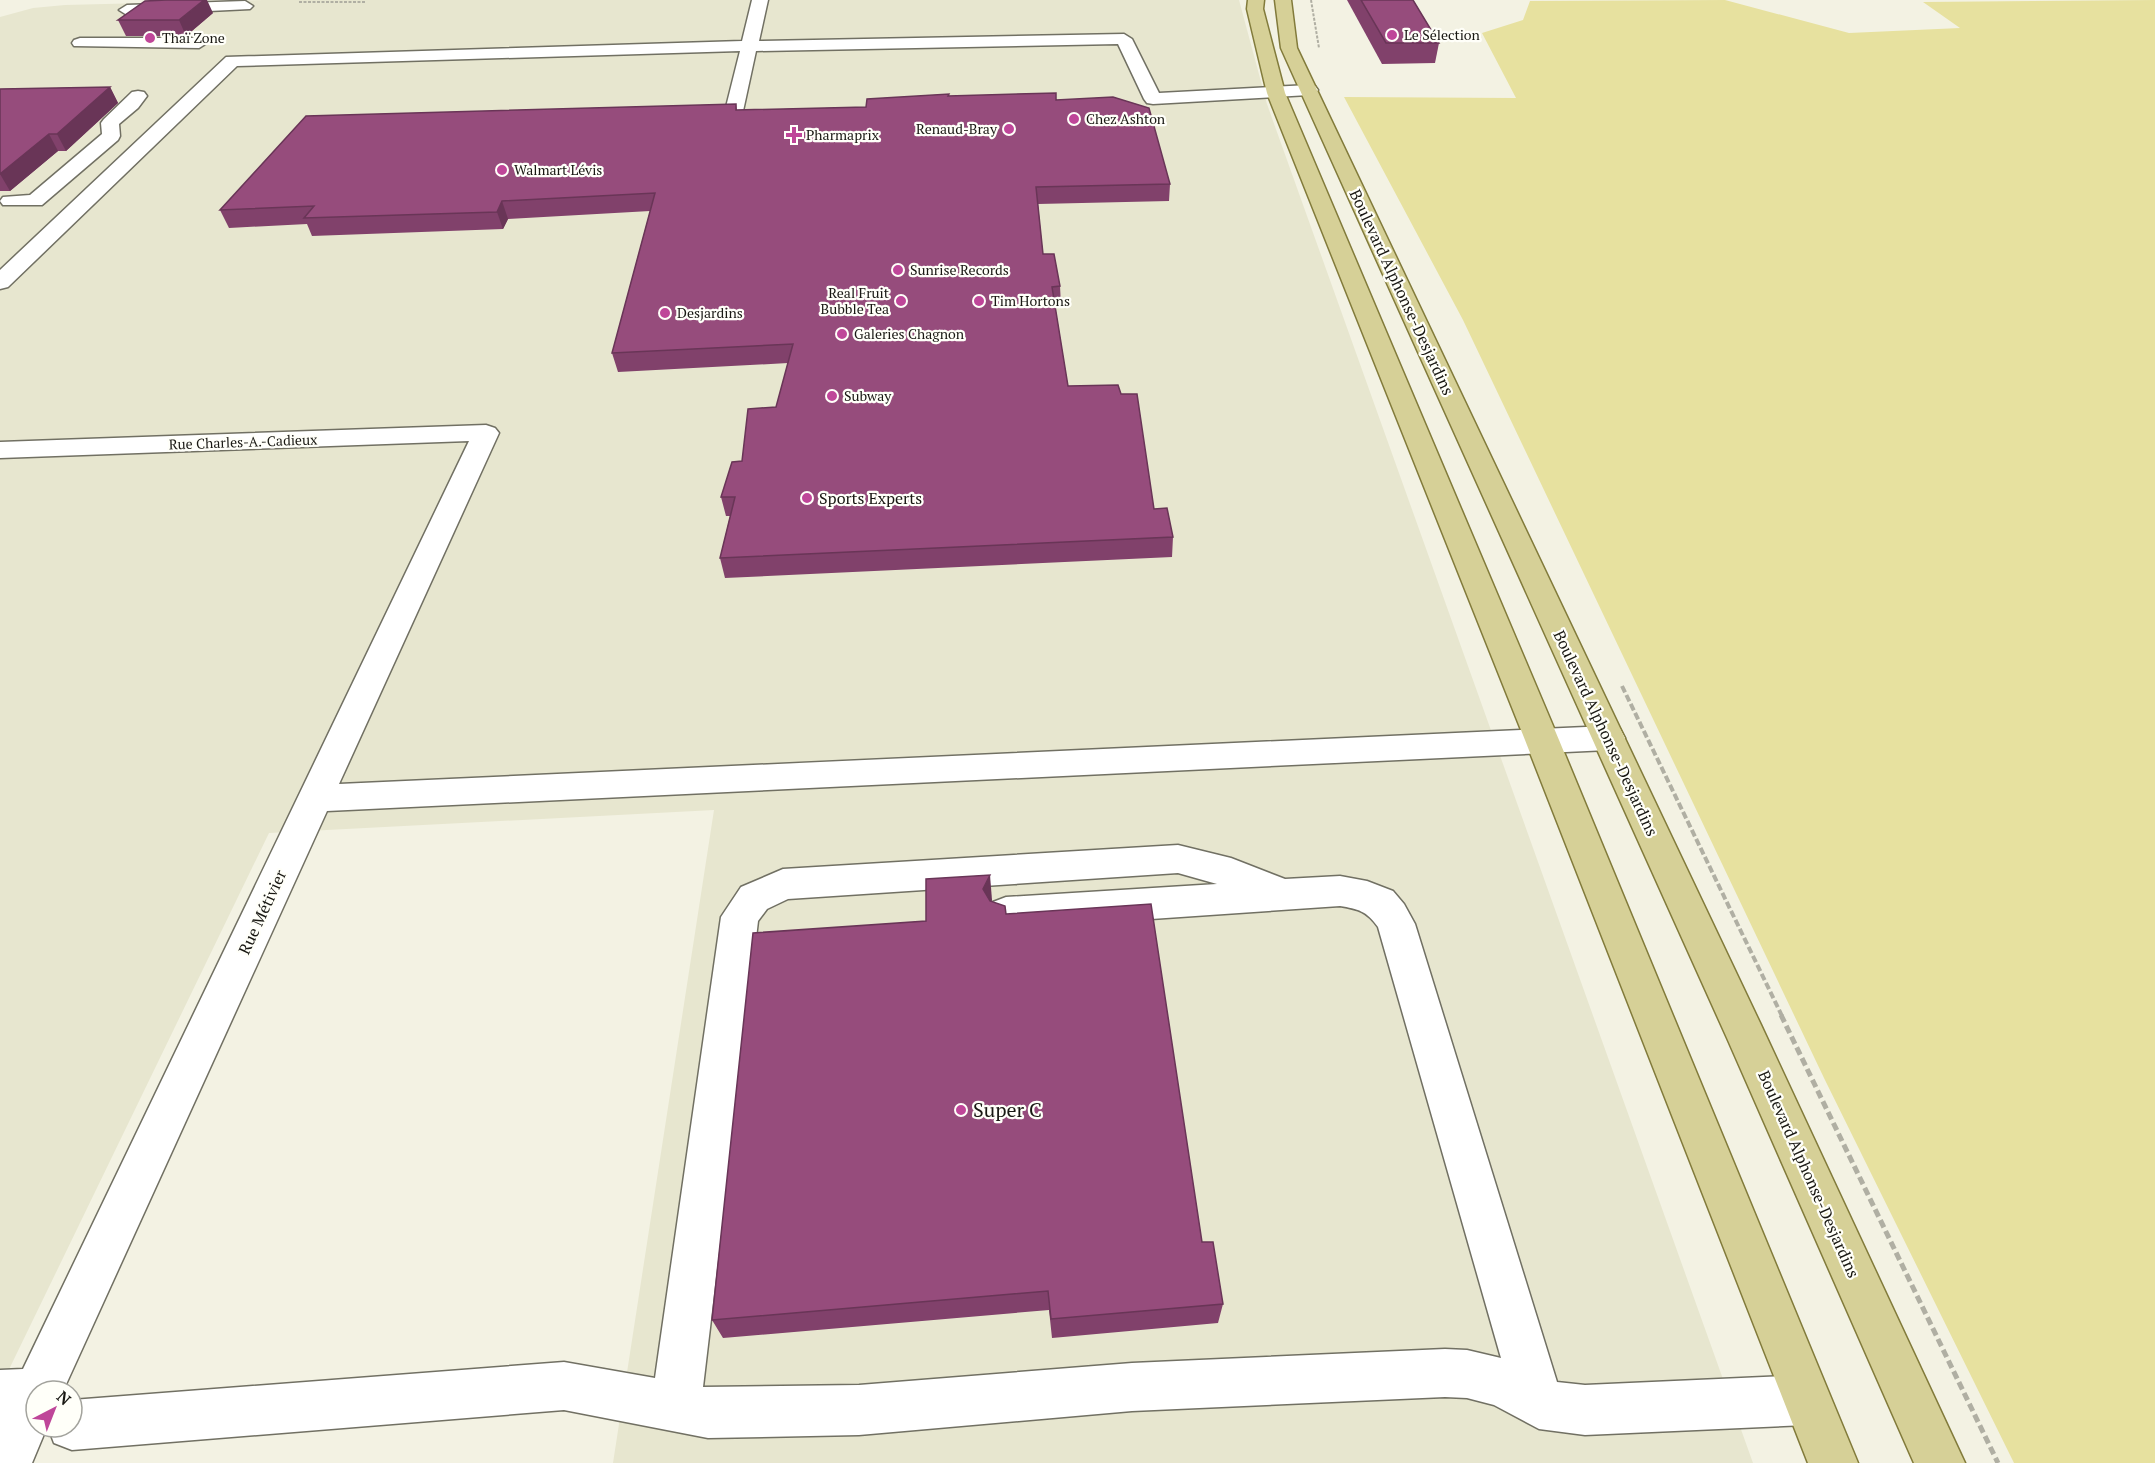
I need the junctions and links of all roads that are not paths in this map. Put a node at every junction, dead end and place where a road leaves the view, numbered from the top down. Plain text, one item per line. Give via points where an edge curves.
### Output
1 (760, 0) edge
2 (1256, 0) edge
3 (1283, 1) edge
4 (245, 6) dead end
5 (127, 9) dead end
6 (199, 42) dead end
7 (80, 43) dead end
8 (749, 46) junction
9 (1309, 90) junction
10 (1276, 93) junction
11 (118, 96) dead end
12 (734, 111) edge
13 (10, 201) dead end
14 (0, 282) edge
15 (486, 433) joint
16 (0, 450) edge
17 (1608, 738) junction
18 (1542, 740) junction
19 (316, 798) junction
20 (1284, 895) junction
21 (1006, 913) edge
22 (41, 1379) edge
23 (1806, 1400) junction
24 (1539, 1404) junction
25 (676, 1407) junction
26 (84, 1424) edge
27 (1833, 1463) edge
28 (1940, 1463) edge

1 - 8 street
2 - 10 main road
3 - 9 main road, Boulevard Alphonse-Desjardins via 1289,48
4 - 5 street
6 - 7 street
8 - 10 street via 1124,39 1153,99
8 - 12 street
8 - 14 street via 232,62
9 - 10 street
9 - 17 main road, Boulevard Alphonse-Desjardins
10 - 18 main road
11 - 13 street via 138,96 110,123 111,136 35,201
15 - 16 street, Rue Charles-A.-Cadieux
15 - 19 street, Rue Métivier
17 - 18 street
17 - 28 main road, Boulevard Alphonse-Desjardins
18 - 19 street
18 - 23 main road
19 - 22 street, Rue Métivier
20 - 21 street
20 - 24 street via 1341,891 1364,894 1385,903 1396,924
20 - 25 street via 1231,873 1178,859 783,884 754,898 740,917
23 - 24 street via 1585,1410
23 - 27 main road
24 - 25 street via 1503,1383 1445,1373 1132,1387 859,1410 708,1413
25 - 26 street via 564,1386

